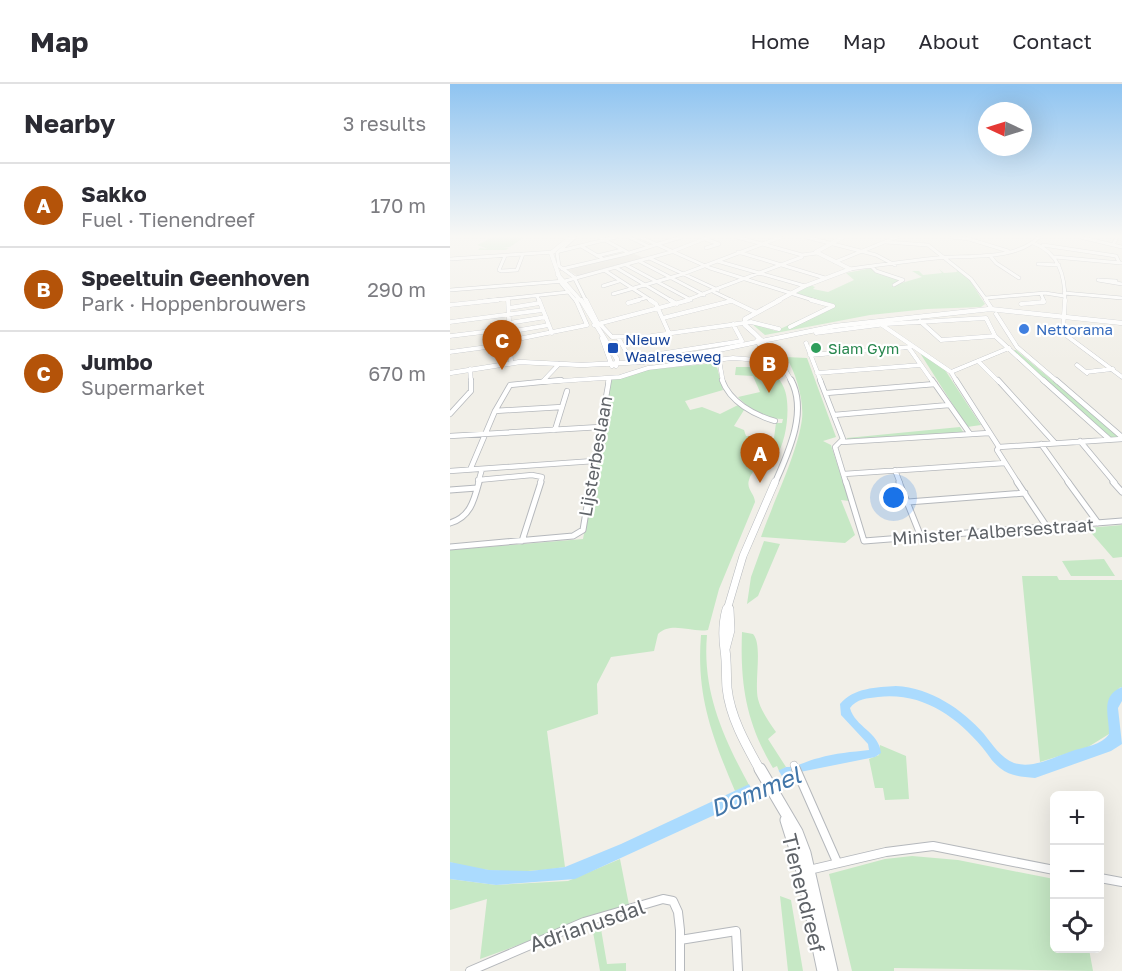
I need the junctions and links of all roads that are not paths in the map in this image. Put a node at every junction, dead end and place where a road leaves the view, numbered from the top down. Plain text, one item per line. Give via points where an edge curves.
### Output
1 (561, 278) edge
2 (615, 278) edge
3 (634, 278) edge
4 (652, 278) edge
5 (668, 278) edge
6 (670, 278) edge
7 (693, 278) edge
8 (780, 278) edge
9 (824, 278) edge
10 (898, 278) edge
11 (970, 278) edge
12 (1061, 278) edge
13 (575, 279) joint
14 (746, 279) joint
15 (619, 281) junction
16 (657, 281) junction
17 (563, 282) junction
18 (1116, 282) junction
19 (1122, 284) edge
20 (645, 285) junction
21 (894, 285) dead end
22 (603, 286) dead end
23 (805, 286) junction
24 (631, 289) junction
25 (450, 290) edge
26 (718, 290) junction
27 (571, 291) junction
28 (714, 292) junction
29 (790, 293) junction
30 (613, 294) dead end
31 (1041, 294) junction
32 (1064, 294) junction
33 (537, 296) junction
34 (704, 296) junction
35 (645, 298) junction
36 (986, 298) junction
37 (1122, 298) edge
38 (691, 300) junction
39 (508, 301) junction
40 (731, 301) junction
41 (540, 303) junction
42 (628, 303) dead end
43 (677, 304) junction
44 (1021, 304) dead end
45 (450, 306) edge
46 (508, 308) junction
47 (543, 310) junction
48 (660, 310) junction
49 (988, 310) junction
50 (756, 312) junction
51 (998, 312) junction
52 (508, 315) junction
53 (1065, 316) junction
54 (546, 317) junction
55 (983, 317) joint
56 (663, 318) junction
57 (920, 321) junction
58 (450, 322) edge
59 (1122, 323) edge
60 (733, 324) junction
61 (744, 324) junction
62 (549, 325) junction
63 (597, 325) junction
64 (881, 325) junction
65 (790, 327) dead end
66 (509, 328) junction
67 (778, 330) dead end
68 (552, 333) junction
69 (669, 333) junction
70 (816, 333) dead end
71 (450, 336) edge
72 (996, 336) junction
73 (618, 338) junction
74 (508, 342) junction
75 (761, 343) junction
76 (806, 343) dead end
77 (911, 347) junction
78 (1017, 347) junction
79 (1007, 348) junction
80 (450, 352) edge
81 (810, 355) junction
82 (770, 357) junction
83 (719, 360) junction
84 (978, 361) junction
85 (511, 363) junction
86 (558, 365) junction
87 (921, 365) junction
88 (1077, 365) dead end
89 (614, 366) junction
90 (470, 369) junction
91 (1113, 369) junction
92 (951, 372) junction
93 (450, 373) edge
94 (817, 373) junction
95 (1088, 374) joint
96 (789, 376) junction
97 (1122, 376) edge
98 (609, 378) junction
99 (543, 381) junction
100 (935, 384) junction
101 (567, 391) dead end
102 (826, 393) junction
103 (949, 405) junction
104 (562, 407) junction
105 (495, 411) junction
106 (450, 414) edge
107 (834, 415) junction
108 (775, 421) dead end
109 (600, 428) junction
110 (555, 430) junction
111 (989, 433) junction
112 (970, 434) junction
113 (486, 435) junction
114 (450, 436) edge
115 (1122, 438) edge
116 (1109, 439) junction
117 (1080, 441) junction
118 (843, 442) junction
119 (1055, 443) junction
120 (1041, 444) junction
121 (999, 447) junction
122 (594, 461) junction
123 (1005, 463) junction
124 (482, 469) junction
125 (470, 470) junction
126 (895, 470) junction
127 (450, 471) edge
128 (844, 474) junction
129 (478, 480) junction
130 (477, 488) junction
131 (450, 490) edge
132 (1122, 492) edge
133 (1025, 494) junction
134 (908, 502) junction
135 (1122, 521) edge
136 (450, 523) edge
137 (1098, 523) junction
138 (1047, 528) junction
139 (921, 537) junction
140 (522, 541) junction
141 (450, 547) edge
142 (794, 765) dead end
143 (798, 775) joint
144 (837, 862) junction
145 (1050, 869) edge
146 (806, 871) junction
147 (1104, 879) edge
148 (1122, 882) edge
149 (673, 901) joint
150 (680, 940) junction
151 (470, 971) edge
152 (680, 971) edge
153 (738, 971) edge
154 (823, 971) edge
155 (832, 971) edge

1 - 17 street
2 - 15 street
3 - 20 street
4 - 16 street
5 - 16 street
6 - 34 street
7 - 26 street
8 - 23 street
9 - 23 street
10 - 21 street via 903,280
11 - 36 street
12 - 32 street
13 - 17 street
13 - 63 street
14 - 26 street
14 - 29 street
15 - 22 street
15 - 24 street
16 - 20 street
16 - 38 street
17 - 25 street
17 - 27 street
18 - 18 street via 1107,281 1098,280 1116,281
18 - 19 street
20 - 24 street
20 - 43 street
23 - 29 street
24 - 30 street
24 - 35 street
26 - 28 street
27 - 33 street
27 - 63 street
27 - 68 street via 587,324
28 - 34 street
28 - 40 street
29 - 50 street
29 - 65 street via 833,306
31 - 32 street
31 - 36 street
31 - 44 street via 1044,302
32 - 37 street
32 - 53 street
33 - 39 street
33 - 41 street
34 - 38 street
35 - 42 street
35 - 48 street
36 - 49 street
38 - 43 street
39 - 45 street
39 - 46 street
40 - 50 street
40 - 56 street
41 - 46 street
41 - 47 street
43 - 48 street
46 - 52 street
47 - 52 street
47 - 54 street
48 - 56 street
48 - 63 street
49 - 51 street
49 - 75 street via 852,323
50 - 61 street
51 - 53 street
51 - 78 street
52 - 58 street
52 - 66 street
53 - 59 street
53 - 91 street via 1063,329 1067,336
54 - 62 street
54 - 66 street
55 - 57 street
55 - 72 street
56 - 69 street
57 - 64 street
57 - 72 street via 941,340
60 - 61 street
60 - 69 street
60 - 73 street via 742,341 633,358
61 - 67 street via 751,322
61 - 75 street
62 - 66 street
62 - 68 street
63 - 73 street via 610,337
63 - 89 street via 613,353
64 - 70 street
64 - 77 street
66 - 71 street
66 - 74 street
68 - 74 street
69 - 73 street
72 - 79 street
74 - 80 street
74 - 85 street
75 - 82 street, Tienendreef
75 - 89 street
75 - 96 street, Tienendreef via 782,362
76 - 81 street
77 - 81 street
77 - 87 street
77 - 92 street
78 - 79 street
78 - 115 street
79 - 84 street
79 - 116 street
81 - 94 street
82 - 83 street
82 - 96 street, Tienendreef
83 - 98 street via 648,368
83 - 108 street via 723,386 740,405
84 - 92 street
84 - 119 street
85 - 86 street
85 - 90 street
86 - 89 street
86 - 99 street
87 - 94 street
87 - 100 street
88 - 95 street
90 - 93 street
90 - 106 street via 471,390
91 - 95 street
91 - 97 street
92 - 111 street
94 - 102 street
96 - 146 street, Tienendreef via 798,402 794,434 743,556 729,607 730,630 724,649 733,714 746,746 785,815
98 - 99 street
98 - 109 street, Lijsterbeslaan
99 - 105 street via 510,384
100 - 102 street
100 - 103 street
101 - 104 street
102 - 107 street
103 - 107 street
103 - 112 street
104 - 105 street
104 - 110 street
105 - 113 street
107 - 118 street
109 - 110 street
109 - 122 street, Lijsterbeslaan
110 - 113 street
111 - 112 street
111 - 121 street
112 - 118 street
113 - 114 street
113 - 125 street
115 - 116 street
116 - 117 street
117 - 119 street
117 - 132 street
118 - 128 street via 835,447
119 - 120 street
120 - 121 street
120 - 137 street
121 - 123 street
122 - 124 street
122 - 140 street, Lijsterbeslaan via 580,534
123 - 126 street
123 - 133 street
124 - 125 street
124 - 129 street
125 - 127 street
126 - 128 street
126 - 134 street
128 - 139 street, Minister Aalbersestraat via 864,541
129 - 130 street
129 - 140 street via 542,477
130 - 131 street
130 - 136 street via 466,516
133 - 134 street
133 - 138 street
134 - 139 street
135 - 137 street, Minister Aalbersestraat
137 - 138 street, Minister Aalbersestraat
138 - 139 street, Minister Aalbersestraat
140 - 141 street
142 - 143 street
143 - 144 street
144 - 145 street via 933,846
144 - 146 street
146 - 154 street, Tienendreef
146 - 155 street, Tienendreef
147 - 148 street
149 - 150 street
149 - 151 street, Adrianusdal via 649,902 584,922
150 - 152 street
150 - 153 street via 736,931

